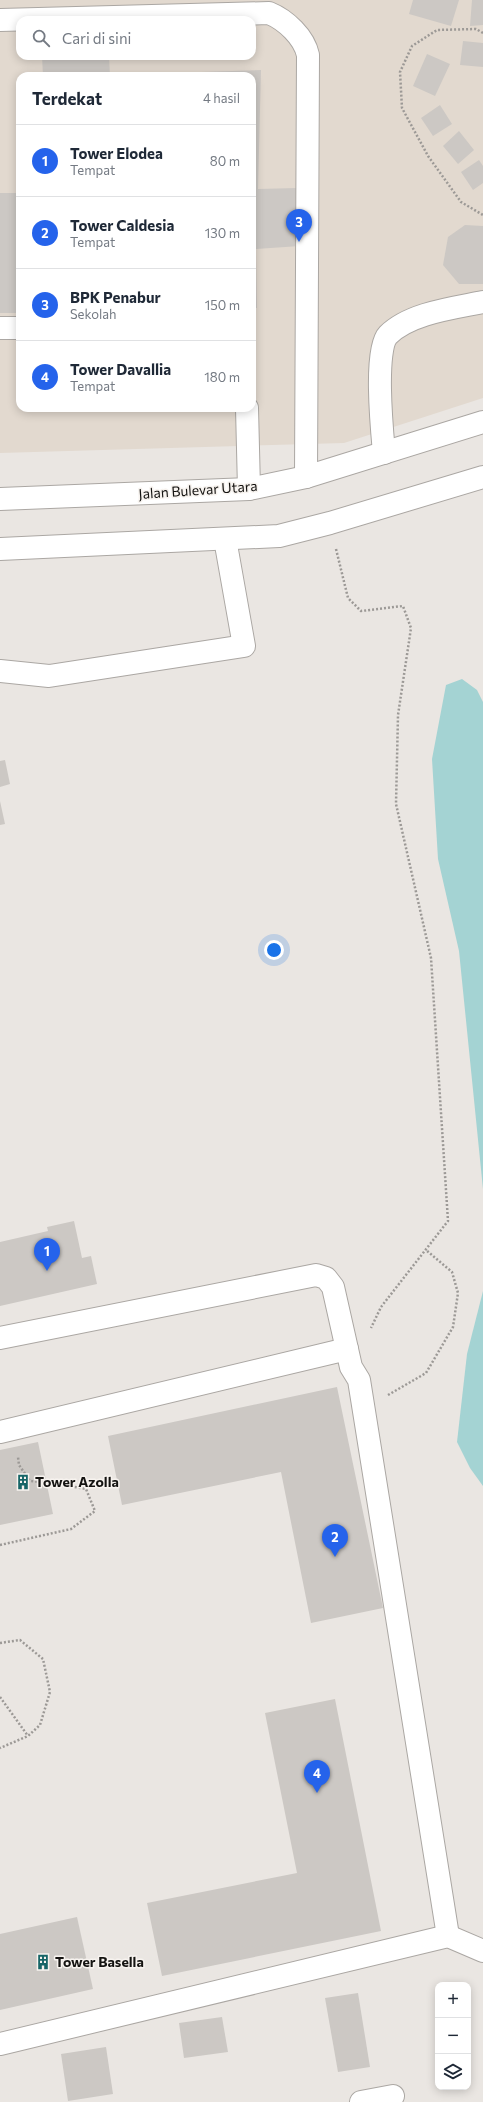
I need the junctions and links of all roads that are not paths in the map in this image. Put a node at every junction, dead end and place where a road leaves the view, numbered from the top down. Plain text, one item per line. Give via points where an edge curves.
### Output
1 (154, 16) edge
2 (0, 20) edge
3 (16, 20) edge
4 (483, 302) edge
5 (0, 328) edge
6 (16, 328) edge
7 (247, 412) edge
8 (483, 422) edge
9 (384, 453) junction
10 (306, 477) junction
11 (483, 477) edge
12 (249, 489) junction
13 (0, 499) edge
14 (225, 539) junction
15 (0, 549) edge
16 (0, 671) edge
17 (0, 1338) edge
18 (349, 1358) junction
19 (7, 1430) edge
20 (448, 1936) junction
21 (483, 1951) edge
22 (0, 2044) edge
23 (393, 2096) dead end
24 (361, 2102) edge

1 - 10 street via 269,13 285,23 304,44 308,54
2 - 3 street
4 - 9 street via 424,315 393,331 384,340 380,363
5 - 6 street
7 - 12 street
8 - 9 street, Jalan Bulevar Utara
9 - 10 street, Jalan Bulevar Utara
10 - 12 street, Jalan Bulevar Utara
11 - 14 street via 330,524 279,536
12 - 13 street, Jalan Bulevar Utara
14 - 15 street
14 - 16 street via 244,646 49,676
17 - 18 street via 316,1275 326,1278 333,1287
18 - 19 street
18 - 20 street via 359,1380
20 - 21 street
20 - 22 street
23 - 24 street

